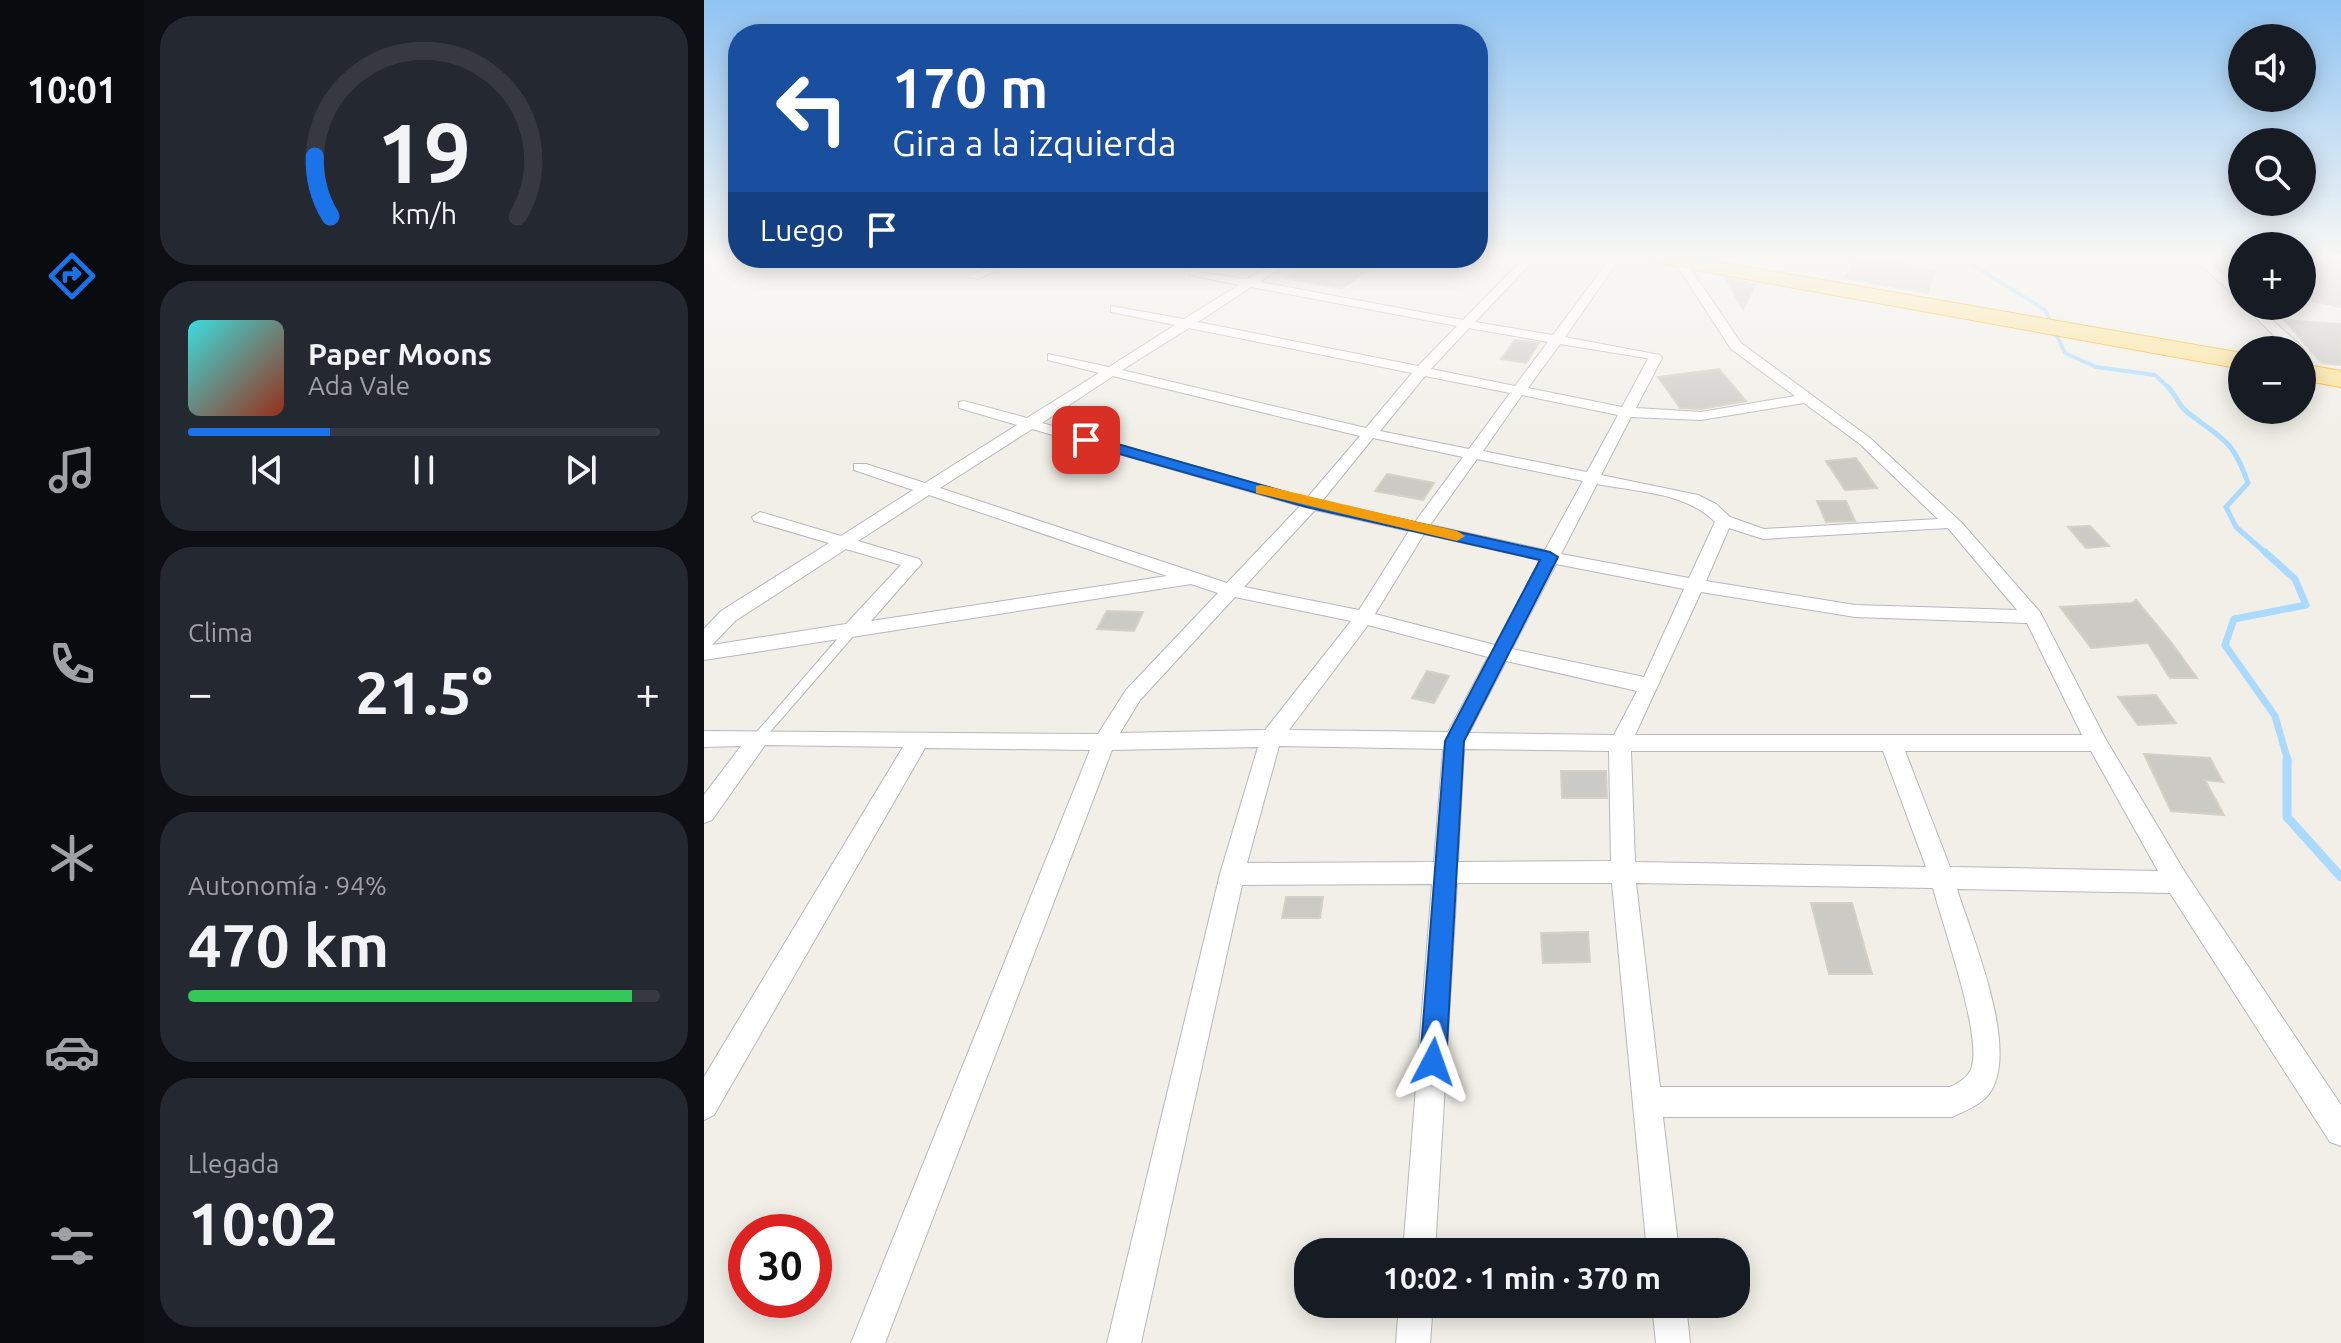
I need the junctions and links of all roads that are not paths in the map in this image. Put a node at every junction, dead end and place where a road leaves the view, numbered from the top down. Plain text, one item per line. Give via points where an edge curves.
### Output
1 (1166, 320) edge
2 (1193, 320) edge
3 (1443, 320) edge
4 (1470, 320) edge
5 (1569, 320) edge
6 (1719, 320) edge
7 (2008, 320) edge
8 (2265, 320) edge
9 (1186, 324) junction
10 (1466, 324) junction
11 (2282, 336) edge
12 (1554, 339) junction
13 (1053, 357) dead end
14 (2228, 359) edge
15 (1111, 372) junction
16 (1421, 372) junction
17 (1517, 391) junction
18 (1807, 398) junction
19 (964, 405) dead end
20 (1625, 412) junction
21 (1029, 424) junction
22 (1370, 433) junction
23 (1473, 452) junction
24 (860, 467) dead end
25 (1592, 476) junction
26 (926, 489) junction
27 (1311, 504) junction
28 (760, 517) dead end
29 (1724, 521) junction
30 (1952, 523) junction
31 (1419, 528) junction
32 (843, 542) junction
33 (1550, 557) junction
34 (1194, 578) junction
35 (1695, 585) junction
36 (1229, 590) junction
37 (1364, 617) junction
38 (2033, 617) junction
39 (851, 631) junction
40 (704, 641) edge
41 (704, 653) edge
42 (1499, 653) junction
43 (1650, 686) junction
44 (759, 737) junction
45 (1271, 738) junction
46 (704, 739) edge
47 (919, 739) junction
48 (1454, 741) junction
49 (1104, 742) junction
50 (1620, 743) junction
51 (1891, 743) junction
52 (2097, 743) junction
53 (704, 813) edge
54 (1446, 871) junction
55 (1623, 872) junction
56 (1232, 874) junction
57 (1942, 878) junction
58 (2177, 882) junction
59 (1647, 1102) junction
60 (704, 1105) edge
61 (2341, 1131) edge
62 (1420, 1238) edge
63 (1662, 1238) edge
64 (1415, 1318) edge
65 (1670, 1318) edge
66 (868, 1343) edge
67 (1124, 1343) edge
68 (1413, 1343) edge
69 (1673, 1343) edge

1 - 9 street
2 - 9 street
3 - 10 street
4 - 10 street
5 - 12 street
6 - 18 street via 1736,346
7 - 14 highway
8 - 11 street
9 - 15 street
9 - 16 street
10 - 12 street
10 - 16 street
12 - 17 street
12 - 20 street via 1653,356 1654,363
13 - 15 street
15 - 21 street
15 - 22 street
16 - 17 street
16 - 22 street
17 - 20 street
17 - 23 street
18 - 20 street via 1701,416
18 - 30 street via 1865,441
19 - 21 street
20 - 25 street
21 - 26 street
21 - 27 street
22 - 23 street
22 - 27 street
23 - 25 street
23 - 31 street
24 - 26 street
25 - 29 street via 1692,498
25 - 33 street
26 - 32 street
26 - 34 street
27 - 31 street
27 - 36 street
28 - 32 street
29 - 30 street via 1763,534
29 - 35 street
30 - 38 street
31 - 33 street
31 - 37 street
32 - 39 street via 913,563
32 - 40 street via 728,616
33 - 35 street
33 - 42 street
34 - 36 street
34 - 39 street
35 - 38 street via 1855,611
35 - 43 street
36 - 37 street
36 - 49 street via 1133,695
37 - 42 street
37 - 45 street
38 - 52 street
39 - 41 street
39 - 44 lane
42 - 43 street
42 - 48 street
43 - 50 street
44 - 46 street
44 - 47 street
44 - 53 street
45 - 48 street
45 - 49 street
45 - 56 street
47 - 49 street
47 - 60 street
48 - 50 street
48 - 54 street
49 - 66 street
50 - 51 street
50 - 55 street
51 - 52 street
51 - 57 street
52 - 58 street
54 - 55 street
54 - 56 street
54 - 62 street
55 - 57 street
55 - 59 street
56 - 67 street
57 - 58 street
57 - 59 street via 1986,1030 1985,1077 1973,1093 1952,1102
58 - 61 street
59 - 63 street
64 - 68 street
65 - 69 street

